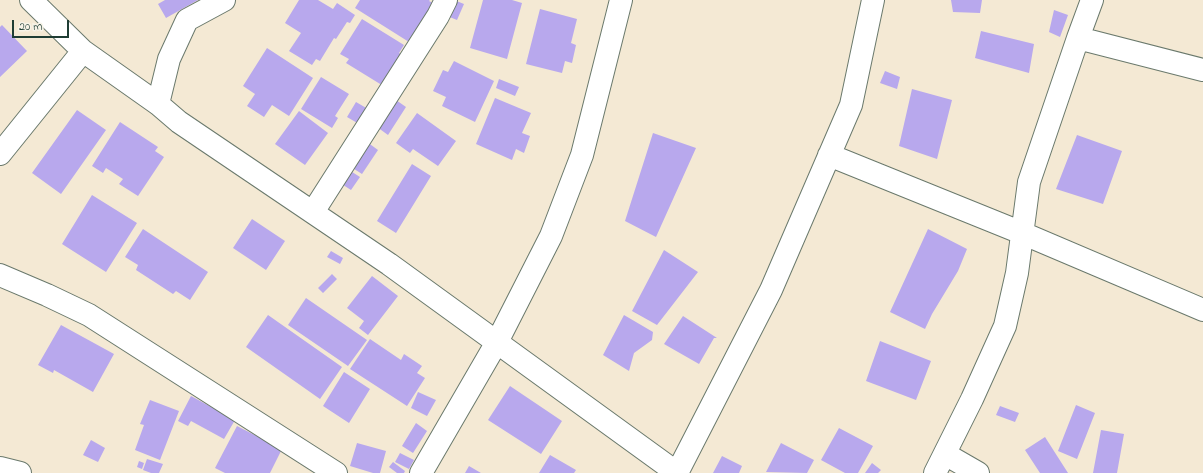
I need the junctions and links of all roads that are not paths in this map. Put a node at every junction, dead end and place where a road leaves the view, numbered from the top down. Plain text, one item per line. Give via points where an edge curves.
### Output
1 (31, 0) edge
2 (224, 0) edge
3 (446, 0) edge
4 (621, 0) edge
5 (873, 0) edge
6 (1092, 0) edge
7 (1078, 38) junction
8 (83, 51) junction
9 (1203, 70) edge
10 (158, 104) junction
11 (0, 154) edge
12 (829, 155) junction
13 (313, 212) junction
14 (1022, 233) junction
15 (0, 275) edge
16 (1203, 310) edge
17 (497, 342) junction
18 (940, 464) edge
19 (0, 468) edge
20 (20, 473) edge
21 (336, 473) edge
22 (421, 473) edge
23 (677, 473) edge
24 (978, 473) edge

1 - 8 street
2 - 10 street via 186,20 170,59
3 - 13 street
4 - 17 street via 582,155 551,236
5 - 12 street via 851,105
6 - 7 street
7 - 9 street
7 - 14 street via 1029,182
8 - 10 street
8 - 11 street
10 - 13 street via 179,122
12 - 14 street
12 - 23 street via 771,290
13 - 17 street
14 - 16 street
14 - 18 street via 1017,273 1005,326
15 - 21 street via 89,314
17 - 22 street
17 - 23 street
18 - 24 street
19 - 20 street

